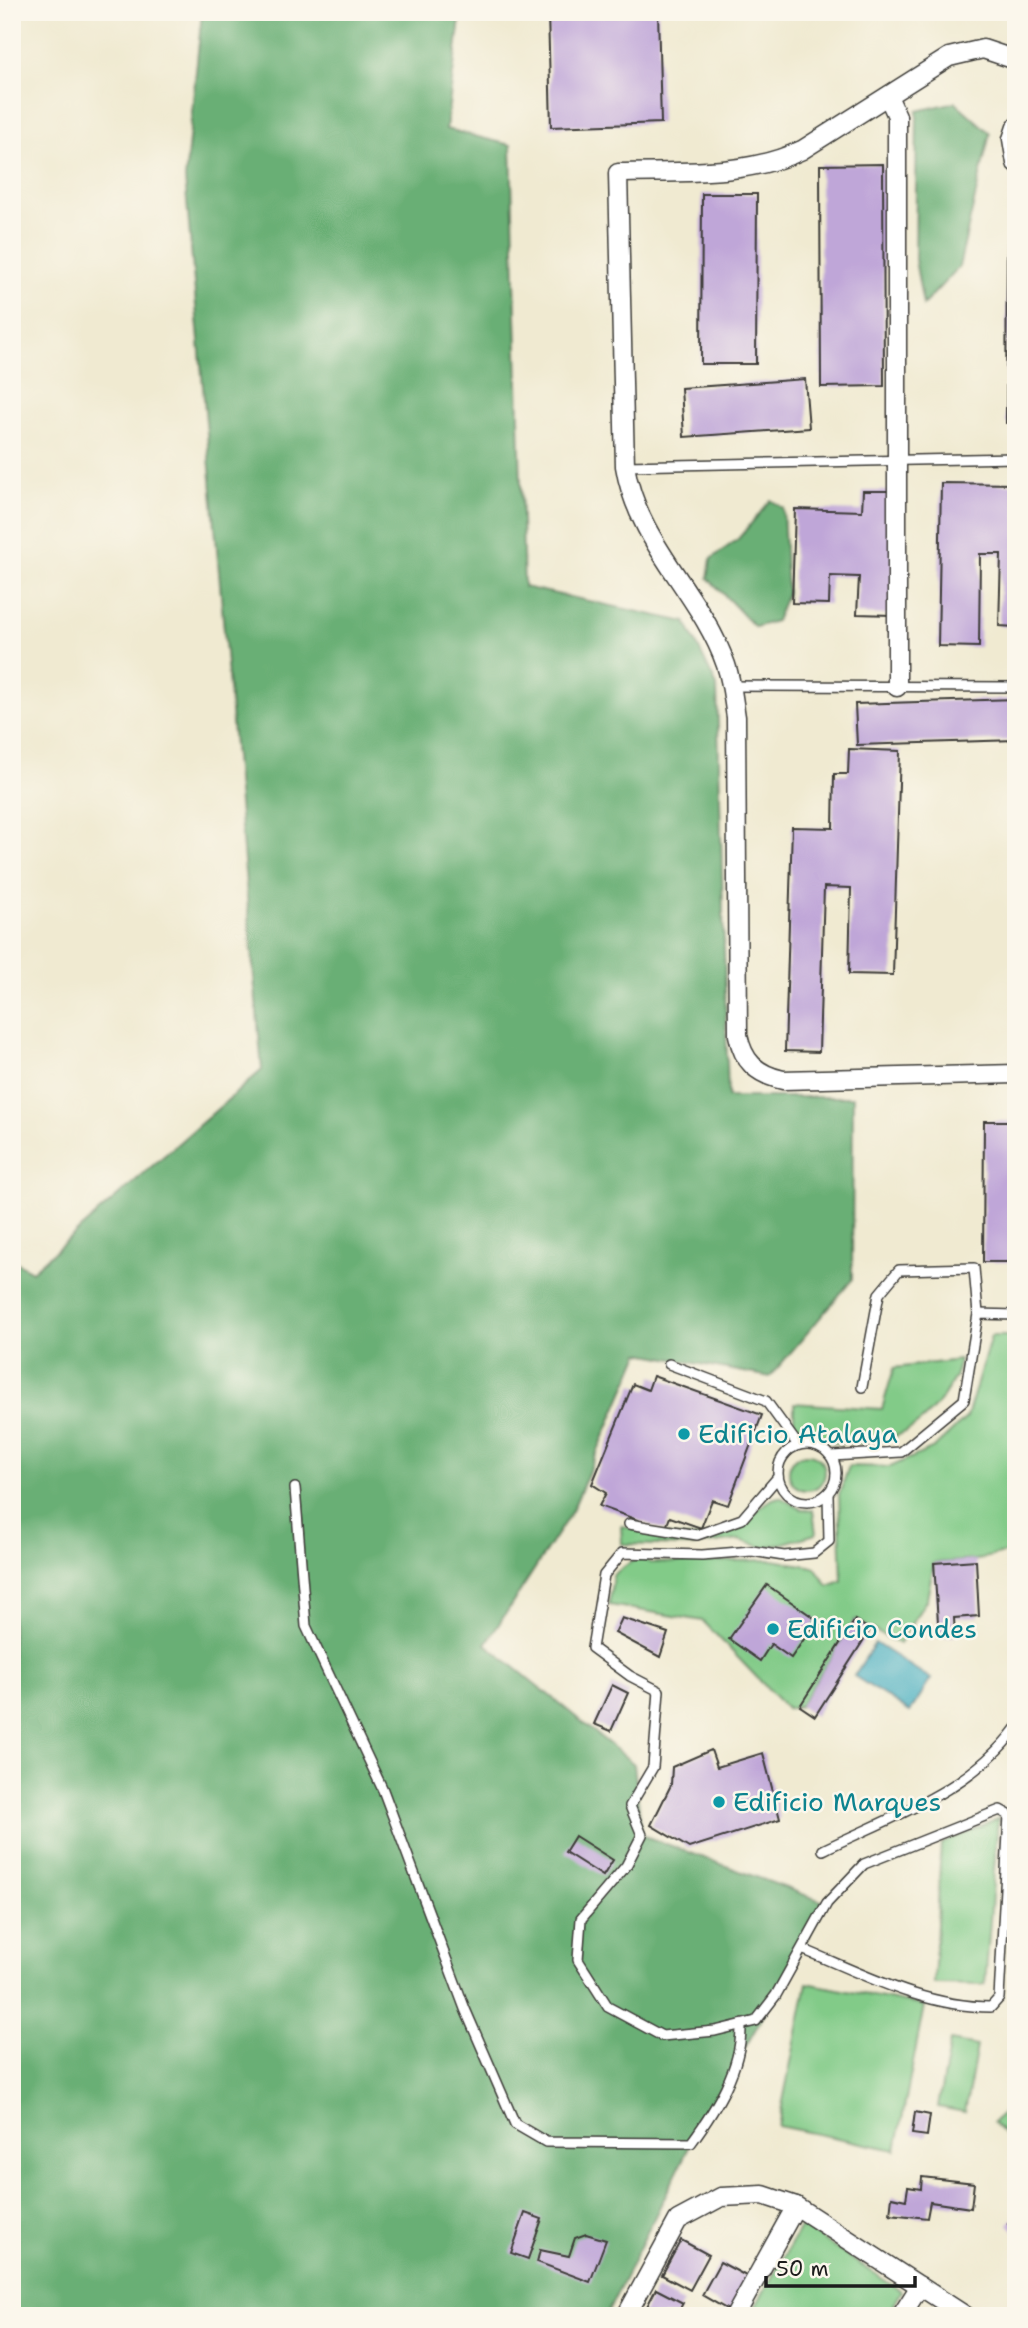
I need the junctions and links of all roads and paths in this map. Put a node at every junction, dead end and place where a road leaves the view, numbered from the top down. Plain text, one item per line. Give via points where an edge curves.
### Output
1 (1016, 60) edge
2 (888, 96) junction
3 (1016, 127) edge
4 (1016, 163) edge
5 (1016, 458) edge
6 (897, 460) junction
7 (625, 466) junction
8 (732, 686) junction
9 (897, 687) junction
10 (1016, 687) edge
11 (1016, 1074) edge
12 (978, 1314) junction
13 (1016, 1315) edge
14 (669, 1364) dead end
15 (862, 1387) dead end
16 (798, 1445) junction
17 (832, 1456) junction
18 (778, 1477) junction
19 (295, 1488) dead end
20 (828, 1494) junction
21 (629, 1524) dead end
22 (1016, 1728) edge
23 (823, 1850) dead end
24 (802, 1949) junction
25 (741, 2025) junction
26 (796, 2206) junction
27 (920, 2286) junction
28 (626, 2316) edge
29 (735, 2316) edge
30 (901, 2316) edge
31 (966, 2316) edge

1 - 2 street via 997,52 970,50 950,57
2 - 6 street via 897,116
2 - 7 street via 780,160 731,170 618,173
3 - 4 street via 1012,139
5 - 6 lane
6 - 7 lane
6 - 9 street
7 - 8 street via 630,495 646,531 715,640
8 - 9 lane
8 - 11 street via 738,1035 748,1062 767,1077 783,1080
9 - 10 lane
12 - 13 lane
12 - 15 lane via 974,1268 899,1270 879,1294
12 - 17 lane via 964,1400 901,1452
14 - 16 lane via 766,1401
16 - 17 lane via 815,1445
16 - 18 lane via 782,1459
17 - 20 lane via 837,1471
18 - 20 lane via 790,1497 800,1501
18 - 21 lane via 742,1519 697,1535
19 - 25 lane via 306,1626 383,1790 465,2009 515,2124 546,2141 691,2143 723,2094 742,2046
20 - 25 lane via 829,1541 814,1553 622,1553 604,1575 597,1612 592,1648 630,1676 659,1690 653,1767 630,1806 642,1835 626,1866 581,1919 578,1960 608,2007 662,2036
22 - 23 lane via 955,1786
24 - 24 lane via 918,1997 990,2007 999,1998 1009,1815 1000,1810 864,1864 827,1903
24 - 25 lane via 756,2021
26 - 27 street
26 - 28 street via 764,2194 721,2197 678,2220
26 - 29 street
27 - 30 street
27 - 31 street

